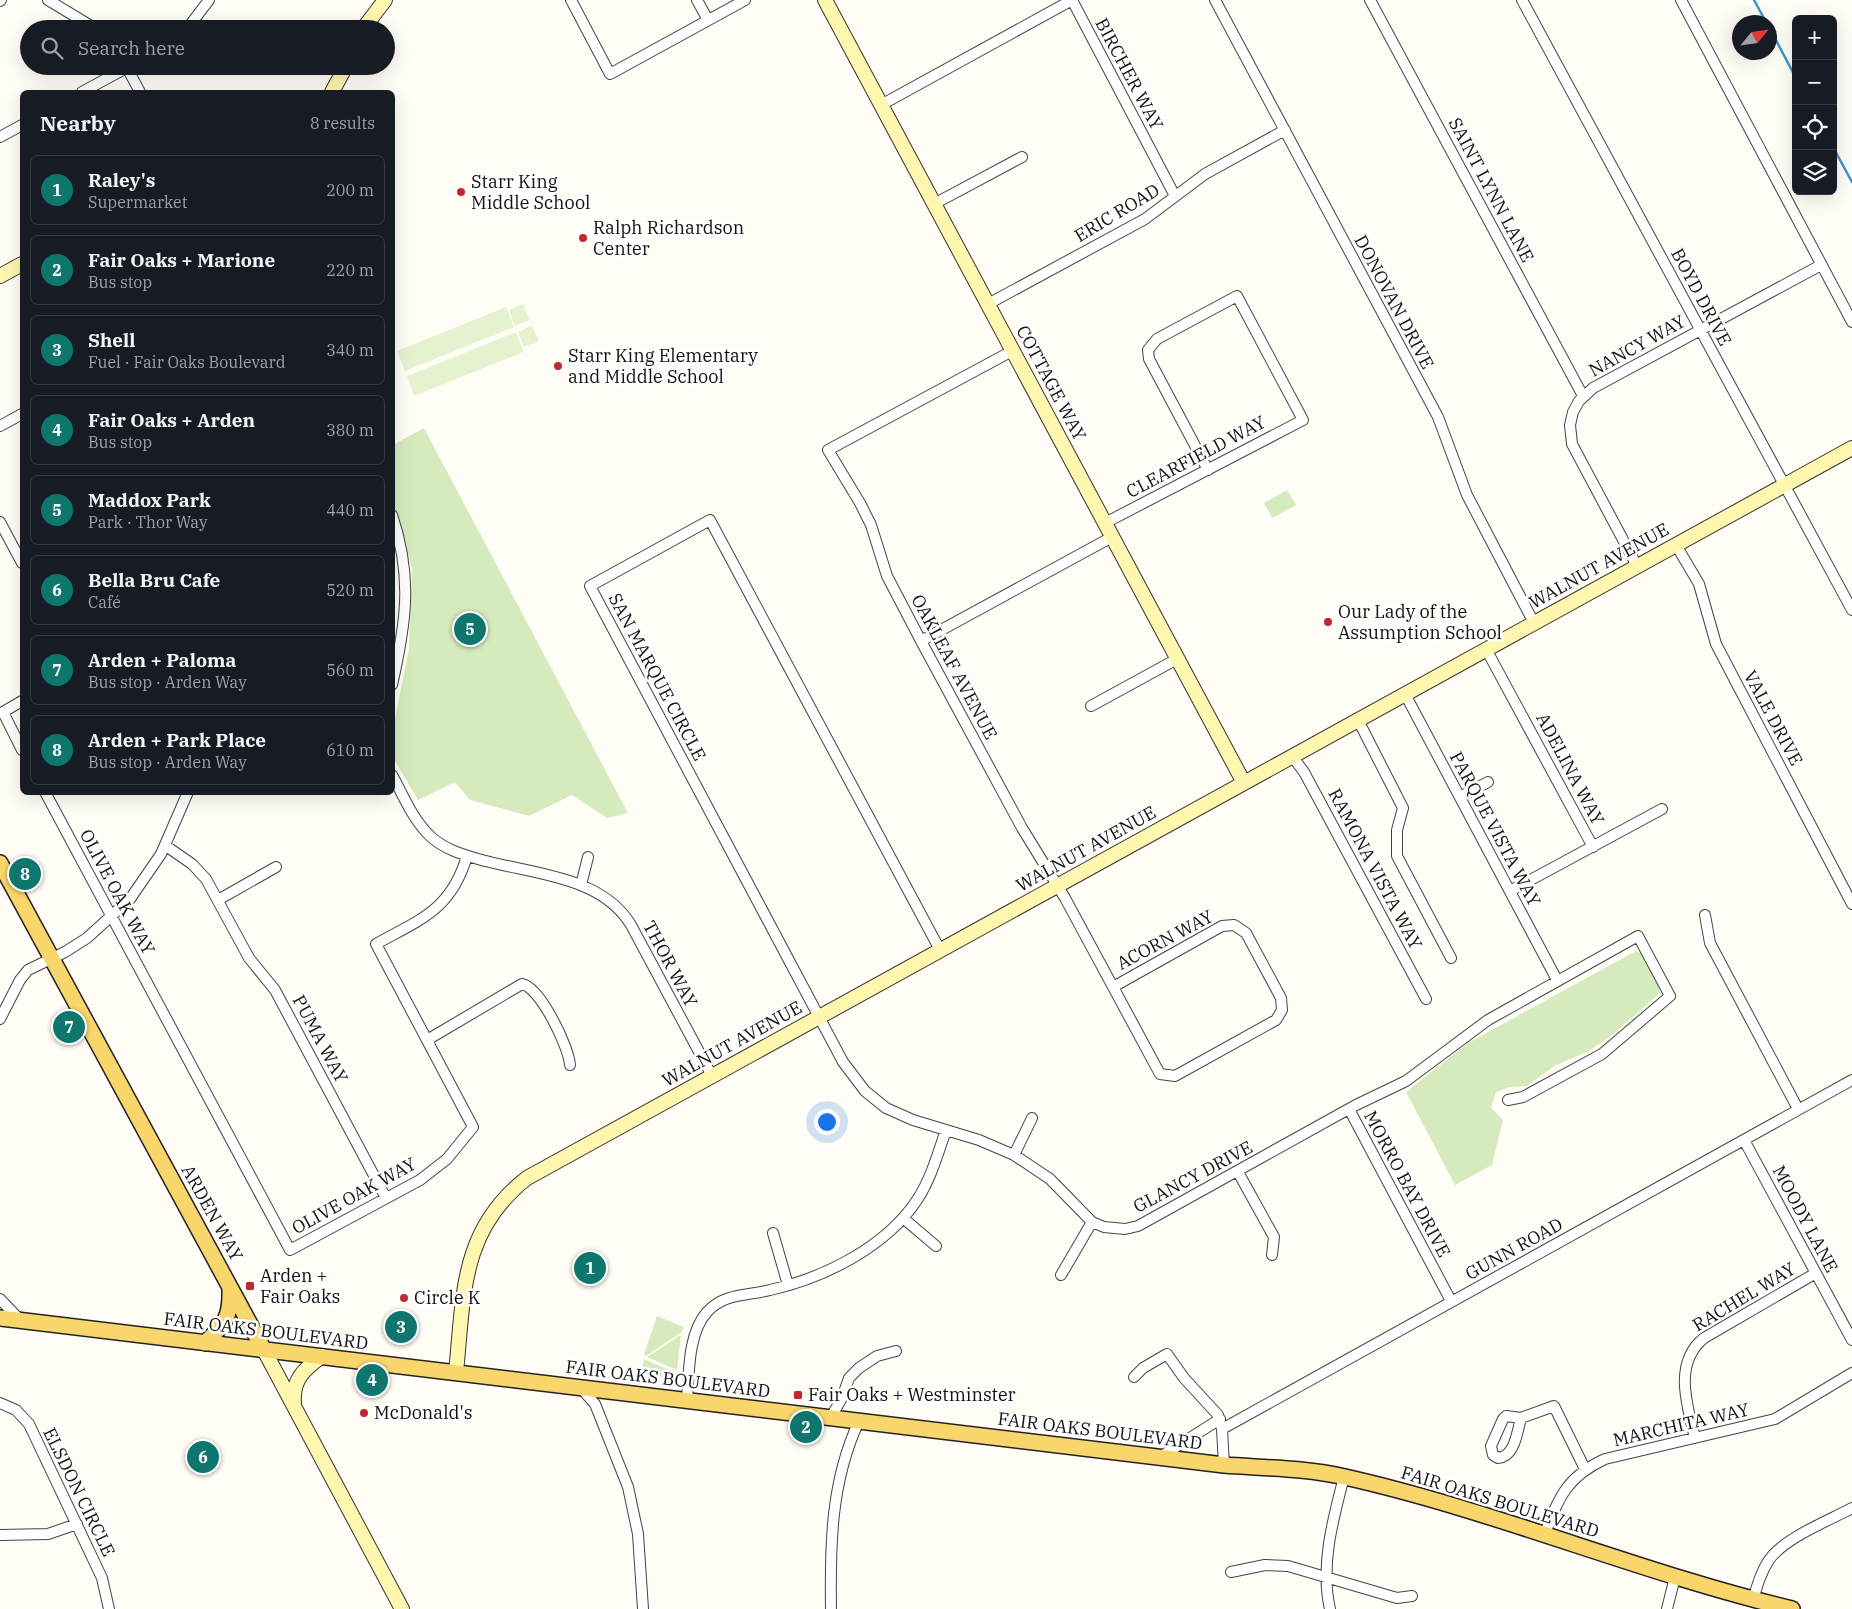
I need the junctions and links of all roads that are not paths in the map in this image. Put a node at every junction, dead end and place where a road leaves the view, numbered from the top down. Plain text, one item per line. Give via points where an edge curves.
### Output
1 (48, 0) edge
2 (209, 0) edge
3 (385, 0) edge
4 (571, 0) edge
5 (697, 0) edge
6 (745, 0) edge
7 (825, 0) edge
8 (1216, 0) edge
9 (1370, 0) edge
10 (1522, 0) edge
11 (1680, 0) edge
12 (81, 20) edge
13 (194, 20) edge
14 (370, 20) edge
15 (708, 20) junction
16 (113, 75) edge
17 (132, 75) edge
18 (341, 75) edge
19 (86, 90) edge
20 (139, 90) edge
21 (333, 90) edge
22 (881, 105) junction
23 (20, 126) edge
24 (1285, 130) junction
25 (0, 137) edge
26 (1022, 157) dead end
27 (1176, 196) junction
28 (934, 204) junction
29 (1821, 264) junction
30 (20, 265) edge
31 (0, 276) edge
32 (988, 304) junction
33 (1852, 322) edge
34 (1700, 330) junction
35 (1012, 351) junction
36 (1583, 396) junction
37 (20, 415) edge
38 (0, 426) edge
39 (1852, 448) edge
40 (1208, 470) junction
41 (1784, 485) junction
42 (0, 522) edge
43 (1105, 523) junction
44 (395, 525) edge
45 (1112, 537) junction
46 (1676, 545) junction
47 (20, 559) edge
48 (1637, 566) junction
49 (1852, 610) edge
50 (1534, 623) junction
51 (921, 641) junction
52 (1486, 649) junction
53 (395, 658) edge
54 (1177, 659) junction
55 (1405, 694) junction
56 (20, 702) edge
57 (1091, 706) dead end
58 (1358, 720) junction
59 (20, 746) edge
60 (1292, 756) junction
61 (395, 781) edge
62 (1488, 782) dead end
63 (1244, 783) junction
64 (48, 795) edge
65 (187, 795) edge
66 (1460, 797) junction
67 (1662, 809) dead end
68 (166, 846) junction
69 (1593, 847) junction
70 (467, 856) junction
71 (588, 857) dead end
72 (0, 863) edge
73 (276, 867) dead end
74 (581, 885) junction
75 (1056, 887) junction
76 (1510, 891) junction
77 (218, 900) junction
78 (1852, 904) edge
79 (1705, 915) dead end
80 (112, 917) junction
81 (940, 950) junction
82 (52, 958) junction
83 (1451, 958) dead end
84 (1557, 980) junction
85 (1113, 987) junction
86 (1426, 999) dead end
87 (818, 1018) junction
88 (0, 1019) edge
89 (427, 1040) junction
90 (570, 1065) dead end
91 (712, 1076) junction
92 (1164, 1076) joint
93 (1852, 1080) edge
94 (1508, 1100) dead end
95 (1349, 1109) junction
96 (1798, 1109) junction
97 (1032, 1118) dead end
98 (946, 1130) junction
99 (1744, 1140) junction
100 (1014, 1155) junction
101 (1238, 1172) junction
102 (386, 1198) junction
103 (903, 1218) junction
104 (1092, 1222) junction
105 (774, 1233) dead end
106 (936, 1246) dead end
107 (1272, 1255) dead end
108 (1816, 1273) junction
109 (1061, 1275) dead end
110 (230, 1285) junction
111 (788, 1285) junction
112 (0, 1299) edge
113 (1450, 1301) junction
114 (0, 1318) edge
115 (20, 1321) junction
116 (1852, 1340) edge
117 (205, 1342) junction
118 (264, 1350) junction
119 (896, 1350) dead end
120 (322, 1356) junction
121 (456, 1372) junction
122 (1852, 1373) edge
123 (1134, 1377) dead end
124 (580, 1387) junction
125 (687, 1400) junction
126 (0, 1403) edge
127 (294, 1407) junction
128 (832, 1417) junction
129 (1521, 1418) dead end
130 (859, 1421) junction
131 (1221, 1424) junction
132 (1695, 1438) junction
133 (1160, 1457) junction
134 (1224, 1465) junction
135 (1585, 1469) junction
136 (1344, 1477) junction
137 (1852, 1508) edge
138 (77, 1524) junction
139 (1545, 1534) junction
140 (0, 1535) edge
141 (1231, 1572) dead end
142 (1326, 1577) junction
143 (1676, 1577) junction
144 (1412, 1596) dead end
145 (1753, 1600) junction
146 (109, 1609) edge
147 (402, 1609) edge
148 (643, 1609) edge
149 (831, 1609) edge
150 (1330, 1609) edge
151 (1667, 1609) edge
152 (1792, 1609) edge

1 - 12 street
2 - 13 street
3 - 14 main road
4 - 15 street via 610,74
5 - 15 street
6 - 15 street
7 - 22 main road, COTTAGE WAY
8 - 24 street, DONOVAN DRIVE
9 - 36 street, SAINT LYNN LANE
10 - 34 street, BOYD DRIVE
11 - 29 street
16 - 19 street
17 - 20 street
18 - 21 main road
22 - 27 street, BIRCHER WAY via 1072,0
22 - 28 main road, COTTAGE WAY
23 - 25 street
24 - 27 street, ERIC ROAD via 1204,174
24 - 50 street, DONOVAN DRIVE via 1438,417 1467,496
26 - 28 street
27 - 32 street, ERIC ROAD via 1145,219
28 - 32 main road, COTTAGE WAY
29 - 33 street
29 - 34 street, NANCY WAY
30 - 31 main road
32 - 35 main road, COTTAGE WAY
34 - 36 street, NANCY WAY
34 - 41 street, BOYD DRIVE
35 - 43 main road, COTTAGE WAY
35 - 51 street, OAKLEAF AVENUE via 828,450 871,525 887,576
36 - 48 street, NANCY WAY via 1572,418 1572,444
37 - 38 street
39 - 41 main road, WALNUT AVENUE
40 - 40 street, CLEARFIELD WAY via 1149,359 1148,350 1157,339 1237,296 1303,420
40 - 43 street, CLEARFIELD WAY
41 - 46 main road, WALNUT AVENUE
41 - 49 street, BOYD DRIVE
42 - 47 street
43 - 45 main road, COTTAGE WAY
44 - 53 street via 407,579 406,617
45 - 51 street
45 - 54 main road, COTTAGE WAY
46 - 48 main road, WALNUT AVENUE
46 - 78 street, VALE DRIVE via 1699,584 1716,644
48 - 50 main road, WALNUT AVENUE
50 - 52 main road, WALNUT AVENUE
51 - 75 street, OAKLEAF AVENUE
52 - 55 main road, WALNUT AVENUE
52 - 69 street, ADELINA WAY
54 - 57 street
54 - 63 main road, COTTAGE WAY
55 - 58 main road, WALNUT AVENUE
55 - 66 street, PARQUE VISTA WAY
56 - 59 street via 2,712
58 - 60 main road, WALNUT AVENUE
58 - 83 street via 1403,808 1397,830 1397,856
60 - 63 main road, WALNUT AVENUE
60 - 86 street, RAMONA VISTA WAY via 1304,772
61 - 70 street, THOR WAY via 412,812 431,837
62 - 66 street
63 - 75 main road, WALNUT AVENUE
64 - 80 street, OLIVE OAK WAY
65 - 68 street
66 - 76 street, PARQUE VISTA WAY
67 - 69 street
68 - 77 street, PUMA WAY via 192,864 206,879
68 - 80 street via 142,885
69 - 76 street, ADELINA WAY
70 - 74 street, THOR WAY
70 - 89 street, OLIVE OAK WAY via 455,886 436,909 376,944
71 - 74 street
72 - 82 main road, ARDEN WAY
73 - 77 street
74 - 91 street, THOR WAY via 607,897 627,918
75 - 81 main road, WALNUT AVENUE
75 - 85 street, OAKLEAF AVENUE
76 - 84 street, PARQUE VISTA WAY
77 - 102 street, PUMA WAY via 249,958 275,990
79 - 96 street via 1710,943
80 - 82 street via 87,938
80 - 102 street, OLIVE OAK WAY via 290,1250
81 - 87 main road, WALNUT AVENUE
81 - 87 street, SAN MARQUE CIRCLE via 710,520 598,581 590,586
82 - 88 street via 28,970
82 - 110 main road, ARDEN WAY
84 - 94 street, GLANCY DRIVE via 1638,936 1670,996 1602,1054 1523,1097
84 - 95 street, GLANCY DRIVE via 1488,1020 1406,1081
85 - 92 street, OAKLEAF AVENUE via 1155,1068
85 - 92 street, ACORN WAY via 1222,926 1234,925 1246,934 1281,998 1280,1015 1175,1076
87 - 91 main road, WALNUT AVENUE
87 - 98 street, GLANCY DRIVE via 852,1076 865,1091 895,1112
89 - 90 street via 522,984 533,989 545,1007 566,1046
89 - 102 street, OLIVE OAK WAY via 473,1127 434,1170
91 - 121 main road, WALNUT AVENUE via 534,1174 504,1198 479,1234 469,1262
93 - 96 street, GUNN ROAD
95 - 101 street, GLANCY DRIVE
95 - 113 street, MORRO BAY DRIVE
96 - 99 street, GUNN ROAD
97 - 100 street
98 - 100 street, GLANCY DRIVE
98 - 103 street via 924,1188
99 - 108 street, MOODY LANE
99 - 113 street, GUNN ROAD
100 - 104 street, GLANCY DRIVE via 1050,1179
101 - 104 street, GLANCY DRIVE via 1138,1226 1111,1229
101 - 107 street via 1274,1237
103 - 106 street
103 - 111 street via 861,1252 834,1267
104 - 109 street
105 - 111 street
108 - 116 street, MOODY LANE
108 - 132 street, RACHEL WAY via 1695,1346 1688,1357 1685,1376 1688,1411
110 - 117 main road via 227,1317 223,1326
110 - 118 main road, ARDEN WAY
111 - 125 street via 728,1298 707,1312 695,1335
112 - 115 street
113 - 131 street, GUNN ROAD
114 - 115 main road, FAIR OAKS BOULEVARD
115 - 117 main road, FAIR OAKS BOULEVARD
117 - 118 main road, FAIR OAKS BOULEVARD
118 - 120 main road, FAIR OAKS BOULEVARD
118 - 127 main road, ARDEN WAY
119 - 128 street via 865,1363 849,1378
120 - 121 main road, FAIR OAKS BOULEVARD
120 - 127 main road via 299,1376 293,1393
121 - 124 main road, FAIR OAKS BOULEVARD
122 - 132 street, MARCHITA WAY via 1775,1418
123 - 131 street via 1142,1368 1167,1354
124 - 125 main road, FAIR OAKS BOULEVARD
124 - 148 street via 595,1404 628,1487 638,1534
125 - 128 main road, FAIR OAKS BOULEVARD
126 - 138 street, ELSDON CIRCLE via 16,1410 29,1424
127 - 147 main road, ARDEN WAY
128 - 130 main road, FAIR OAKS BOULEVARD
129 - 135 street via 1554,1406
130 - 133 main road, FAIR OAKS BOULEVARD
130 - 149 street via 843,1464 834,1506 830,1546
131 - 133 street, GUNN ROAD
131 - 134 street
132 - 135 street, MARCHITA WAY via 1605,1459
133 - 134 main road, FAIR OAKS BOULEVARD
134 - 136 main road, FAIR OAKS BOULEVARD
135 - 139 street, MARCHITA WAY via 1561,1494
136 - 139 main road, FAIR OAKS BOULEVARD
136 - 142 street via 1333,1522
137 - 145 street via 1774,1554 1762,1572
138 - 140 street via 48,1534
138 - 146 street, ELSDON CIRCLE via 102,1578
139 - 143 main road, FAIR OAKS BOULEVARD
141 - 142 street via 1274,1564
142 - 144 street via 1397,1598
142 - 150 street
143 - 145 main road, FAIR OAKS BOULEVARD
143 - 151 street
145 - 152 main road, FAIR OAKS BOULEVARD

